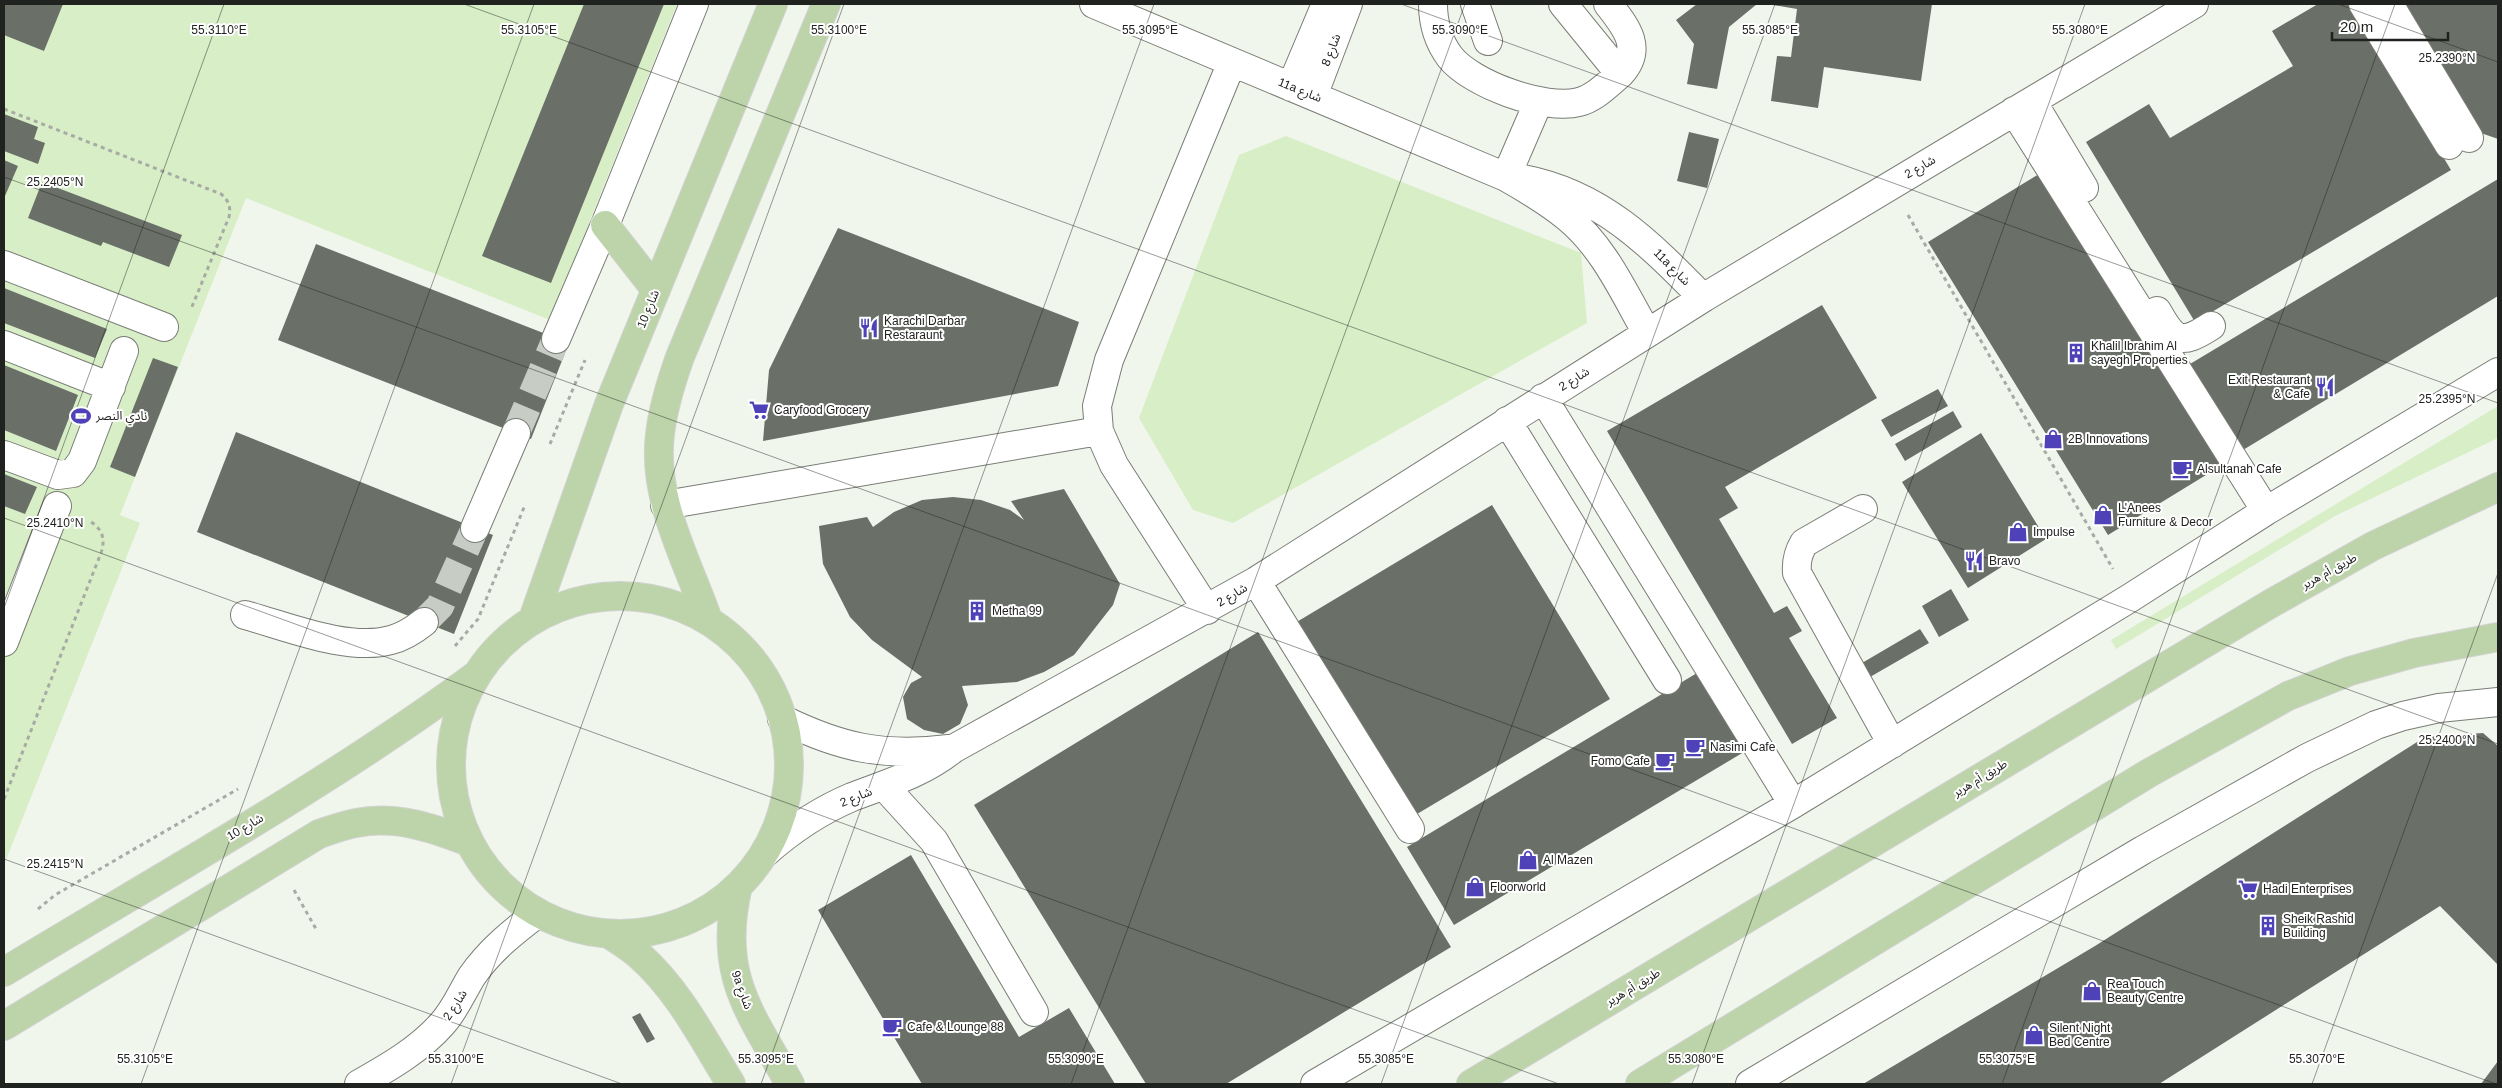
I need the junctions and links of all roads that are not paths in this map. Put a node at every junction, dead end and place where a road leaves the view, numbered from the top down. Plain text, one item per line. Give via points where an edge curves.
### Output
1 (694, 4) edge
2 (773, 4) edge
3 (826, 4) edge
4 (1094, 4) edge
5 (1326, 4) edge
6 (1348, 4) edge
7 (1433, 4) edge
8 (1475, 4) edge
9 (1563, 4) edge
10 (1608, 4) edge
11 (2194, 4) edge
12 (2363, 4) edge
13 (2389, 4) edge
14 (1488, 41) dead end
15 (1232, 62) junction
16 (1620, 74) junction
17 (1302, 91) junction
18 (1538, 103) junction
19 (2023, 106) junction
20 (1506, 177) junction
21 (605, 225) junction
22 (4, 265) edge
23 (656, 290) junction
24 (1703, 298) junction
25 (2211, 326) dead end
26 (164, 327) road end
27 (1647, 333) junction
28 (556, 339) tunnel mouth
29 (4, 346) edge
30 (124, 351) dead end
31 (2498, 372) edge
32 (110, 386) junction
33 (1543, 398) junction
34 (1507, 421) junction
35 (1099, 431) junction
36 (516, 433) tunnel mouth
37 (4, 455) edge
38 (2498, 487) edge
39 (665, 505) junction
40 (57, 506) road end
41 (1863, 509) dead end
42 (2266, 511) junction
43 (476, 528) tunnel mouth
44 (1256, 580) junction
45 (1207, 610) junction
46 (245, 615) dead end
47 (706, 617) junction
48 (533, 619) junction
49 (424, 622) tunnel mouth
50 (2498, 637) edge
51 (4, 642) edge
52 (480, 672) junction
53 (1667, 680) dead end
54 (2498, 702) edge
55 (782, 719) junction
56 (1892, 744) junction
57 (953, 749) junction
58 (884, 786) junction
59 (1793, 804) junction
60 (1410, 829) dead end
61 (469, 842) junction
62 (764, 853) junction
63 (738, 886) junction
64 (538, 912) junction
65 (609, 934) junction
66 (4, 972) edge
67 (1034, 1012) dead end
68 (4, 1026) edge
69 (359, 1084) edge
70 (731, 1084) edge
71 (790, 1084) edge
72 (1315, 1084) edge
73 (1471, 1084) edge
74 (1640, 1084) edge
75 (1750, 1084) edge

1 - 21 street
2 - 23 main road, شارع 10
3 - 39 main road via 666,398 660,436 660,475
4 - 15 street, 11a شارع
5 - 17 street, شارع 8
6 - 17 street, شارع 8
7 - 18 street via 1439,40 1451,58 1471,74
8 - 14 street
9 - 16 street
10 - 16 street via 1632,42 1632,55
11 - 19 street, شارع 2
12 - 13 street via 2459,141
15 - 17 street, 11a شارع
15 - 35 street via 1108,360 1096,406
16 - 18 street via 1600,92 1581,102
17 - 20 street, 11a شارع
18 - 20 street
19 - 24 street, شارع 2
19 - 25 street via 2172,335 2184,339 2197,336
19 - 42 street
20 - 24 street, 11a شارع via 1555,186 1611,215 1655,250
20 - 27 street, 11a شارع via 1567,217 1583,232 1610,268
21 - 23 main road
21 - 28 street
22 - 26 street
23 - 48 main road, شارع 10 via 609,404
24 - 27 street, شارع 2
27 - 33 street, شارع 2
29 - 32 street
30 - 32 street
31 - 42 street
32 - 37 street via 82,461 73,473 58,475
33 - 34 street, شارع 2
33 - 59 street
34 - 44 street, شارع 2
34 - 53 street
35 - 39 street
35 - 45 street via 1114,465
36 - 43 street
38 - 73 main road, طريق أم هرير via 2373,546 2270,604
39 - 47 main road
40 - 51 street
41 - 56 street via 1804,543 1796,562 1797,573
42 - 56 street
44 - 45 street, شارع 2
44 - 60 street
45 - 57 street, شارع 2
46 - 49 street via 354,643 390,640 409,633
47 - 48 main road via 679,604 650,596 620,594 590,597
47 - 55 main road via 732,637 754,661
48 - 52 main road via 504,643
50 - 74 main road via 2414,653 2350,671 2288,696 2149,772
52 - 61 main road via 460,712 451,756 455,800
52 - 66 main road, شارع 10 via 346,766
54 - 75 street via 2439,708 2403,716 2376,725 2307,758 2144,850
55 - 57 street, شارع 2 via 814,735 847,746 882,752 918,753
55 - 62 main road via 788,753 788,788 780,822
56 - 59 street
57 - 58 street, شارع 2 via 920,771
58 - 62 street, شارع 2 via 824,811 794,828
58 - 67 street via 934,841
59 - 72 street
61 - 64 main road via 510,894
61 - 68 main road via 433,828 395,820 356,822 319,834
62 - 63 main road
63 - 65 main road via 692,919 637,934
63 - 71 main road, 9a شارع via 732,912 732,965 750,1014
64 - 65 main road via 560,923
64 - 69 street, شارع 2 via 489,954 443,1023 424,1043
65 - 70 main road via 640,956 666,983 690,1013

